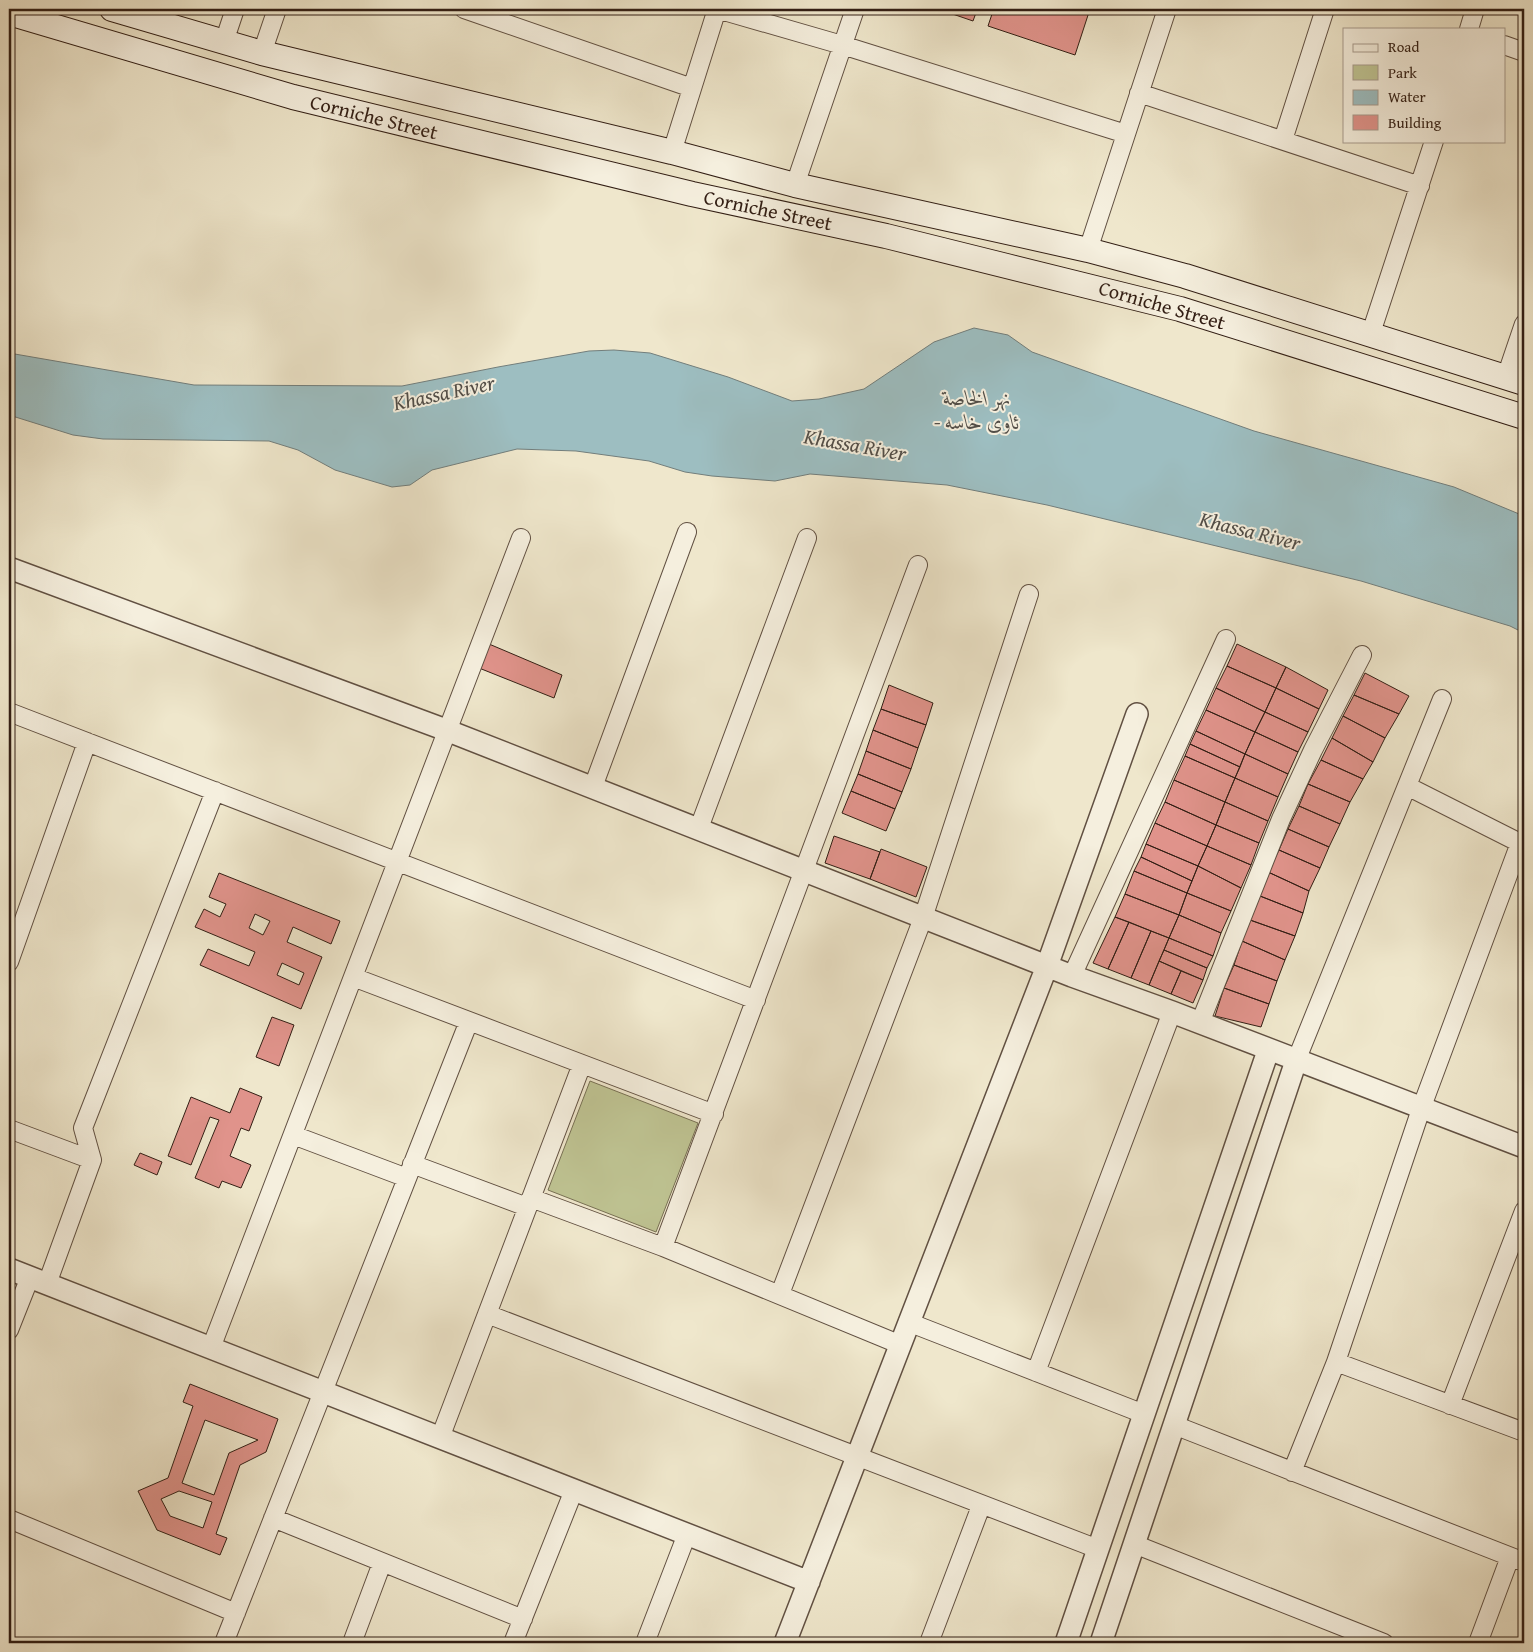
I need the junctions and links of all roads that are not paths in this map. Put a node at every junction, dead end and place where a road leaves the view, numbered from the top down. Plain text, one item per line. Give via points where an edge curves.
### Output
1 (112, 9) edge
2 (235, 9) edge
3 (277, 9) edge
4 (464, 9) edge
5 (717, 9) edge
6 (855, 9) edge
7 (1167, 9) edge
8 (1325, 9) edge
9 (1475, 9) edge
10 (9, 13) edge
11 (1469, 28) edge
12 (224, 42) junction
13 (842, 45) junction
14 (1506, 46) edge
15 (1524, 52) edge
16 (262, 53) junction
17 (692, 88) junction
18 (1139, 93) junction
19 (503, 111) junction
20 (1126, 134) junction
21 (1283, 140) junction
22 (1434, 142) edge
23 (496, 146) junction
24 (672, 152) junction
25 (794, 185) junction
26 (1420, 186) junction
27 (1088, 250) junction
28 (1524, 324) edge
29 (1371, 333) junction
30 (1515, 380) edge
31 (1524, 418) edge
32 (687, 532) dead end
33 (521, 538) dead end
34 (807, 538) dead end
35 (918, 565) dead end
36 (9, 568) edge
37 (1029, 594) dead end
38 (1226, 639) dead end
39 (1362, 655) dead end
40 (1442, 699) dead end
41 (9, 712) edge
42 (1137, 714) dead end
43 (446, 730) junction
44 (87, 742) junction
45 (1408, 786) junction
46 (593, 787) junction
47 (215, 791) junction
48 (699, 828) junction
49 (1522, 844) edge
50 (398, 861) junction
51 (805, 871) junction
52 (923, 918) junction
53 (9, 962) edge
54 (1047, 966) junction
55 (1072, 976) junction
56 (353, 977) junction
57 (756, 1000) junction
58 (1172, 1012) junction
59 (469, 1021) junction
60 (1200, 1023) junction
61 (1268, 1050) junction
62 (1296, 1061) junction
63 (582, 1064) junction
64 (1421, 1109) junction
65 (714, 1114) junction
66 (9, 1129) edge
67 (293, 1134) junction
68 (1524, 1147) edge
69 (92, 1160) junction
70 (410, 1171) junction
71 (529, 1202) junction
72 (1524, 1211) edge
73 (663, 1247) junction
74 (9, 1269) edge
75 (39, 1281) junction
76 (780, 1294) junction
77 (487, 1314) junction
78 (908, 1322) junction
79 (9, 1330) edge
80 (901, 1345) junction
81 (211, 1348) junction
82 (1336, 1362) junction
83 (1036, 1372) junction
84 (322, 1392) junction
85 (1450, 1405) junction
86 (1144, 1414) junction
87 (1174, 1425) junction
88 (1524, 1432) edge
89 (440, 1438) junction
90 (856, 1458) junction
91 (1292, 1472) junction
92 (574, 1490) junction
93 (981, 1506) junction
94 (273, 1518) junction
95 (9, 1519) edge
96 (686, 1534) junction
97 (1134, 1544) junction
98 (1098, 1549) junction
99 (1517, 1560) edge
100 (382, 1563) junction
101 (809, 1582) junction
102 (1080, 1604) junction
103 (236, 1613) junction
104 (1110, 1615) junction
105 (523, 1619) junction
106 (224, 1643) edge
107 (352, 1643) edge
108 (513, 1643) edge
109 (645, 1643) edge
110 (786, 1643) edge
111 (929, 1643) edge
112 (1066, 1643) edge
113 (1101, 1643) edge
114 (1384, 1643) edge
115 (1478, 1643) edge

1 - 12 main road, Corniche Street
2 - 12 street
3 - 16 street
4 - 17 street
5 - 13 street
5 - 17 street
6 - 13 street
7 - 18 street
8 - 21 street
9 - 11 street
10 - 23 main road, Corniche Street via 292,97
12 - 16 main road, Corniche Street
13 - 20 street
13 - 25 street
14 - 15 street
16 - 19 main road, Corniche Street
17 - 24 street
18 - 20 street
18 - 21 street
19 - 23 main road
19 - 24 main road, Corniche Street
20 - 27 street
21 - 26 street
22 - 26 street
23 - 31 main road, Corniche Street via 1162,304
24 - 25 main road, Corniche Street
25 - 27 main road, Corniche Street
26 - 29 street
27 - 29 main road, Corniche Street via 1186,276
28 - 30 street
29 - 30 main road, Corniche Street
32 - 46 street
33 - 43 street
34 - 48 street
35 - 51 street
36 - 43 street
37 - 52 street
38 - 55 street
39 - 60 street via 1271,842
40 - 45 street
41 - 44 street
42 - 54 street
43 - 46 street
43 - 50 street
44 - 47 street
44 - 53 street
45 - 49 street
45 - 62 street
46 - 48 street
47 - 50 street
47 - 69 street via 83,1128
48 - 51 street
49 - 64 street
50 - 56 street
50 - 57 street
51 - 52 street
51 - 57 street
52 - 54 street
52 - 76 street
54 - 55 street
54 - 78 street
55 - 58 street
56 - 59 street
56 - 67 street
57 - 65 street
58 - 60 street
58 - 83 street
59 - 63 street
59 - 70 street
60 - 61 street
61 - 62 street
61 - 86 street
62 - 64 street
62 - 87 street
63 - 65 street
63 - 71 street
64 - 68 street
64 - 82 street
65 - 73 street
66 - 69 street
67 - 70 street
67 - 81 street
69 - 75 street
70 - 71 street
70 - 84 street
71 - 73 street
71 - 77 street
72 - 85 street
73 - 76 street
74 - 75 street
75 - 79 street
75 - 81 street
76 - 80 street
77 - 89 street
77 - 90 street
78 - 80 street
78 - 83 street
80 - 90 street
81 - 84 street
82 - 85 street
82 - 91 street
83 - 86 street
84 - 89 street
84 - 94 street
85 - 88 street
86 - 98 street
87 - 91 street
87 - 97 street
89 - 92 street
90 - 93 street
90 - 101 street
91 - 99 street
92 - 96 street
92 - 105 street
93 - 98 street
93 - 111 street
94 - 100 street
94 - 103 street
95 - 103 street
96 - 101 street
96 - 109 street
97 - 104 street
97 - 114 street
98 - 102 street
99 - 115 street
100 - 105 street
100 - 107 street
101 - 110 street
102 - 104 street
102 - 112 street
103 - 106 street
104 - 113 street
105 - 108 street

